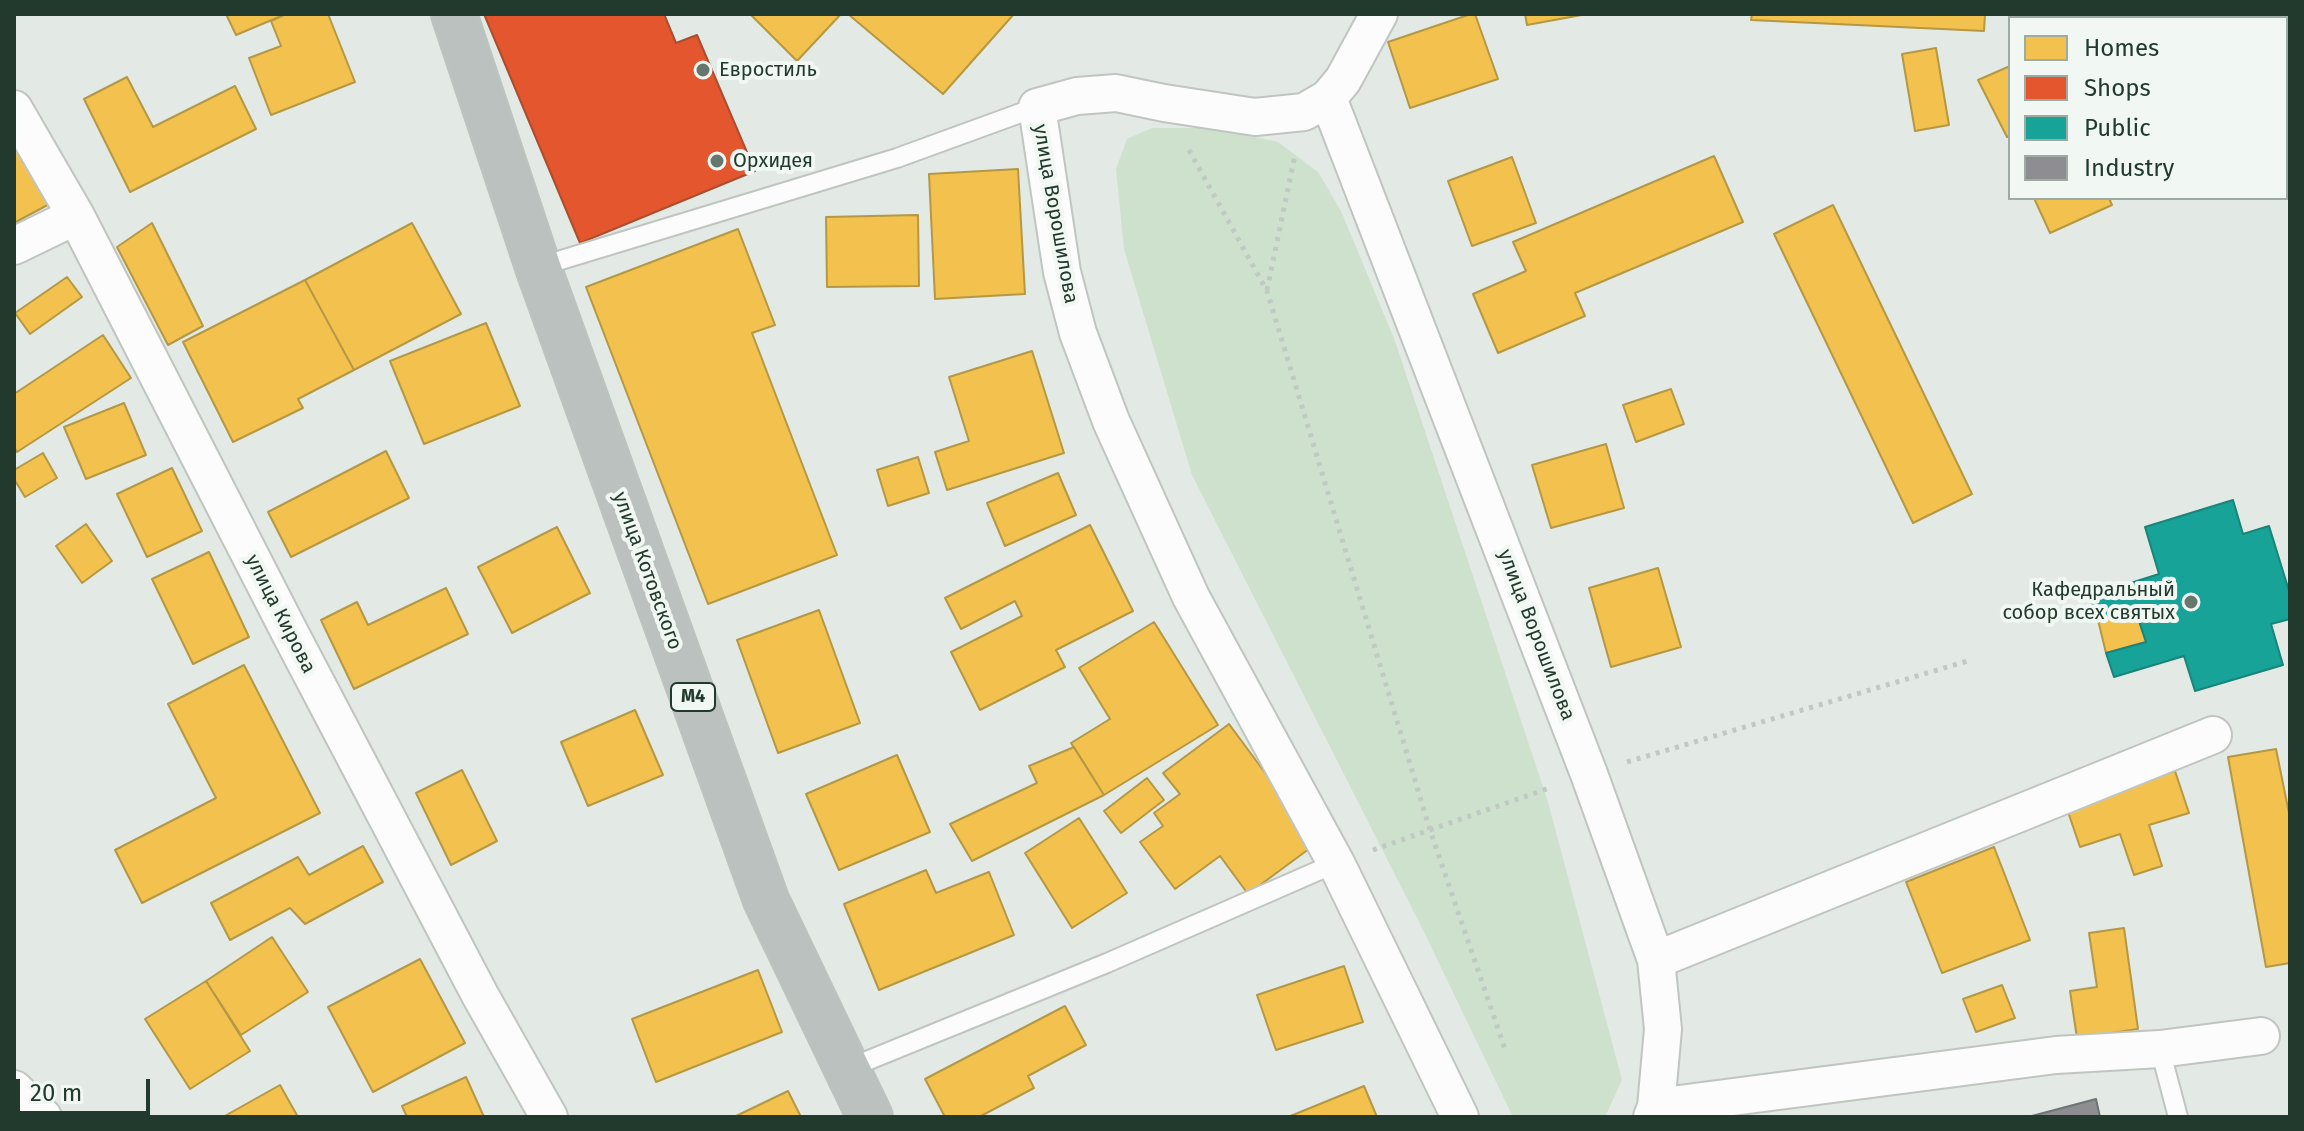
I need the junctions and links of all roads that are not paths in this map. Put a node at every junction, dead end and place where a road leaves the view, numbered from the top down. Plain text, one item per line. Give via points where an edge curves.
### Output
1 (454, 14) edge
2 (1379, 14) edge
3 (1316, 105) junction
4 (1037, 107) junction
5 (14, 109) edge
6 (76, 216) junction
7 (14, 246) edge
8 (538, 267) junction
9 (2213, 735) dead end
10 (1336, 863) junction
11 (1656, 960) junction
12 (2261, 1036) dead end
13 (2160, 1049) junction
14 (847, 1069) junction
15 (14, 1089) edge
16 (1654, 1112) edge
17 (545, 1115) edge
18 (43, 1117) edge
19 (870, 1117) edge
20 (1460, 1117) edge
21 (2178, 1117) edge

1 - 8 highway, улица Котовского / M4
2 - 3 street via 1343,80
3 - 4 street, улица Ворошилова via 1255,117 1116,93
3 - 11 street, улица Ворошилова via 1589,774
4 - 8 lane via 897,158
4 - 10 street, улица Ворошилова via 1062,272 1111,421 1191,597
5 - 6 street, улица Кирова
6 - 7 street
6 - 17 street, улица Кирова
8 - 14 highway, улица Котовского / M4 via 766,900
9 - 11 street
10 - 14 lane
10 - 20 street, улица Ворошилова
11 - 16 street, улица Ворошилова via 1663,1029
12 - 13 street
13 - 16 street via 2056,1055
13 - 21 lane
14 - 19 highway, улица Котовского / M4
15 - 18 street

